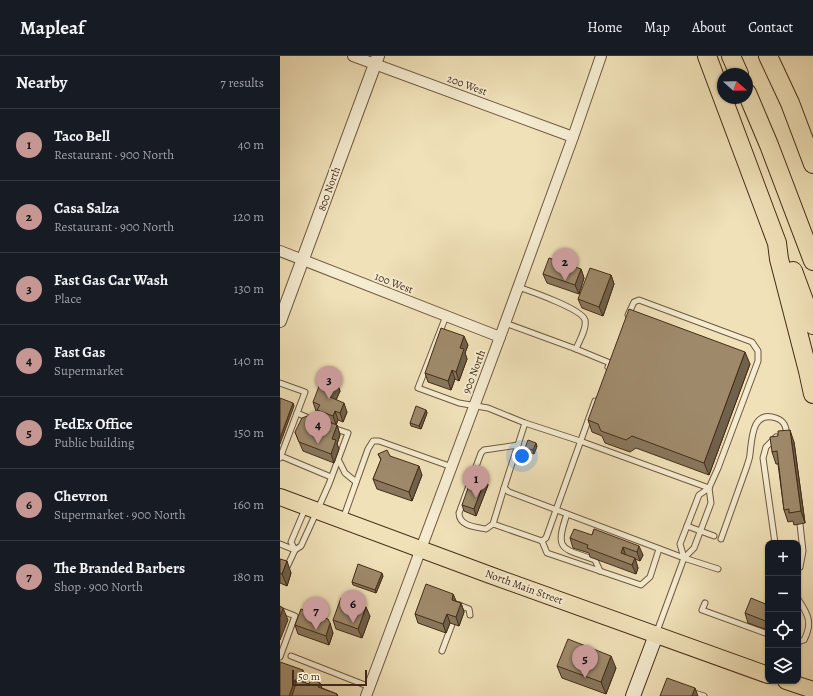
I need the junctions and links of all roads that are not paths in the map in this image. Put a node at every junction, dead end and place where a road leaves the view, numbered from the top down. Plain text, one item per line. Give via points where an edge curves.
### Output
1 (353, 56) edge
2 (601, 56) edge
3 (707, 56) edge
4 (731, 56) edge
5 (768, 56) edge
6 (377, 60) edge
7 (736, 68) edge
8 (790, 103) junction
9 (752, 104) edge
10 (573, 137) junction
11 (813, 144) edge
12 (813, 164) edge
13 (777, 243) junction
14 (280, 251) edge
15 (303, 260) junction
16 (813, 262) edge
17 (518, 287) junction
18 (446, 316) junction
19 (280, 321) edge
20 (626, 322) edge
21 (505, 323) junction
22 (813, 325) edge
23 (500, 337) junction
24 (576, 349) junction
25 (612, 357) edge
26 (610, 363) junction
27 (605, 375) edge
28 (280, 383) edge
29 (813, 394) edge
30 (596, 398) edge
31 (474, 405) junction
32 (297, 413) junction
33 (319, 422) edge
34 (525, 423) junction
35 (785, 424) junction
36 (326, 425) edge
37 (580, 441) junction
38 (788, 443) edge
39 (518, 445) junction
40 (280, 457) edge
41 (338, 459) junction
42 (452, 467) junction
43 (332, 477) junction
44 (356, 482) junction
45 (504, 488) junction
46 (709, 488) junction
47 (280, 498) edge
48 (311, 509) junction
49 (556, 510) junction
50 (567, 514) junction
51 (343, 521) junction
52 (493, 524) junction
53 (800, 524) dead end
54 (687, 526) junction
55 (700, 531) junction
56 (714, 536) dead end
57 (722, 539) dead end
58 (775, 540) edge
59 (542, 541) junction
60 (280, 544) edge
61 (422, 549) junction
62 (659, 549) junction
63 (295, 550) junction
64 (684, 558) junction
65 (801, 562) edge
66 (286, 569) edge
67 (718, 569) dead end
68 (600, 571) junction
69 (705, 603) dead end
70 (801, 604) edge
71 (280, 610) edge
72 (470, 615) dead end
73 (765, 633) edge
74 (656, 635) junction
75 (801, 641) edge
76 (442, 651) dead end
77 (290, 656) dead end
78 (280, 657) edge
79 (765, 674) edge
80 (795, 684) edge
81 (688, 690) edge
82 (813, 690) edge
83 (368, 691) edge
84 (633, 696) edge
85 (704, 696) edge

1 - 6 street, 200 West
2 - 10 street, 900 North
3 - 13 highway
4 - 7 highway
5 - 8 highway
6 - 10 street, 200 West
6 - 15 street, 800 North
8 - 11 highway
8 - 12 highway
9 - 16 highway
10 - 17 street, 900 North
13 - 22 highway via 784,251
13 - 29 highway
14 - 15 street, 100 West
15 - 18 street, 100 West
15 - 19 street, 800 North
17 - 21 street, 900 North
17 - 24 lane via 565,306 584,317 584,328
18 - 23 street, 100 West
18 - 31 lane via 418,388 459,403
20 - 46 lane via 634,302 639,300 752,342 758,351 758,361
21 - 23 street, 900 North
21 - 24 lane
23 - 31 street, 900 North
24 - 26 lane
25 - 26 lane
26 - 27 lane
28 - 32 lane via 305,392
30 - 37 lane
31 - 34 lane
31 - 42 street, 900 North
32 - 33 lane
32 - 40 lane
34 - 37 lane
34 - 39 lane
35 - 38 lane
35 - 57 lane via 780,419 770,416 760,419 754,428 747,466
35 - 58 lane via 782,432 766,447 763,458
36 - 41 lane via 348,433
37 - 46 lane
37 - 49 lane
39 - 45 lane
39 - 52 lane via 484,450 481,453 458,513 463,523 486,530
40 - 43 lane
41 - 43 lane
41 - 44 lane via 345,473
42 - 44 lane via 373,441
42 - 61 street, 900 North
43 - 48 lane
44 - 51 lane
45 - 49 lane
45 - 52 lane
46 - 54 lane via 699,495
46 - 55 lane via 711,503
47 - 48 main road, North Main Street
48 - 51 main road, North Main Street
48 - 63 lane via 300,546
48 - 63 lane via 292,542
49 - 50 lane
49 - 59 lane via 546,538
50 - 62 lane
50 - 68 lane via 561,531 562,545 595,560
51 - 61 main road, North Main Street
52 - 59 lane
53 - 65 lane via 803,551
54 - 55 lane
54 - 64 lane via 680,544
55 - 56 lane
55 - 64 lane via 694,548
59 - 68 lane via 547,553
60 - 63 lane
61 - 74 main road, North Main Street
61 - 83 street, 900 North
62 - 64 lane
62 - 68 lane via 650,576 641,584
63 - 66 lane
64 - 67 lane
64 - 74 lane
69 - 73 lane via 702,610
70 - 75 lane via 808,614 809,627 804,640
71 - 78 lane via 295,616
72 - 76 lane via 469,609 460,606
74 - 79 main road, North Main Street
74 - 84 main road
77 - 83 lane
80 - 82 main road
81 - 85 lane

